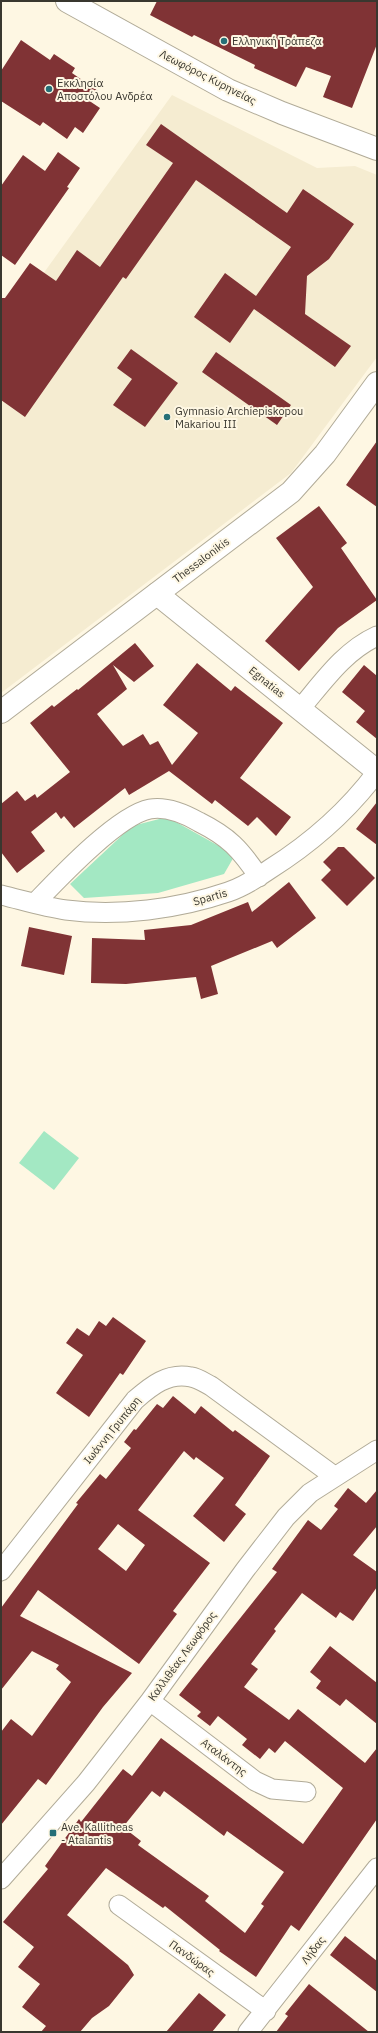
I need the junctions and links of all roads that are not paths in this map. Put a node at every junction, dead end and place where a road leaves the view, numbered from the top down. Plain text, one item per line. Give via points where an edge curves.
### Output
1 (67, 1) edge
2 (377, 149) edge
3 (377, 383) edge
4 (157, 594) junction
5 (377, 636) edge
6 (300, 709) junction
7 (1, 712) edge
8 (377, 771) edge
9 (259, 877) junction
10 (1, 895) edge
11 (36, 903) junction
12 (377, 1450) edge
13 (334, 1476) junction
14 (1, 1571) edge
15 (150, 1701) junction
16 (306, 1792) dead end
17 (377, 1868) edge
18 (1, 1879) edge
19 (119, 1905) dead end
20 (266, 2011) junction
21 (248, 2032) edge

1 - 2 main road, Λεωφόρος Κυρηνείας via 228,90
3 - 4 main road, Thessalonikis via 318,463 291,492
4 - 6 main road, Egnatias
4 - 7 main road, Thessalonikis
5 - 6 street via 348,654
6 - 8 main road, Egnatias
8 - 9 street, Spartis via 343,814 293,855
9 - 11 street, Spartis via 229,892 184,904 139,910 66,910
9 - 11 street via 242,852 212,828 175,811 151,808 122,822 79,859
10 - 11 street, Spartis
12 - 13 street, Καλλιθέας Λεωφόρος
13 - 14 street, Ιωάννη Γρυπάρη via 211,1386 191,1377 170,1377 152,1385 135,1400
13 - 15 street, Καλλιθέας Λεωφόρος via 310,1493 286,1517 244,1570
15 - 16 street, Αταλάντης via 256,1781 272,1789
15 - 18 street, Καλλιθέας Λεωφόρος via 81,1789
17 - 20 street, Λήδας
19 - 20 street, Πανδώρας
20 - 21 street, Λήδας

